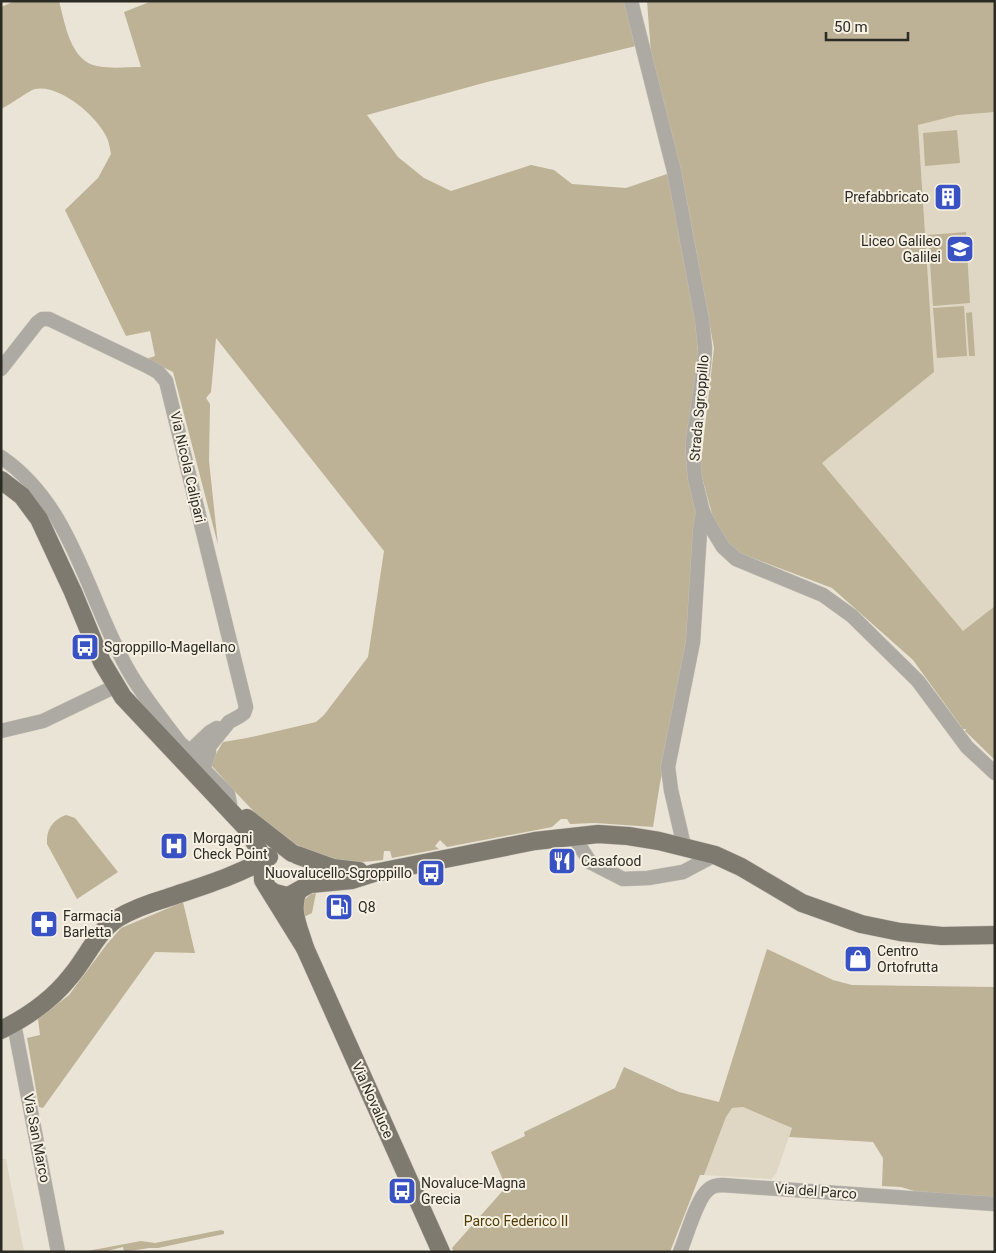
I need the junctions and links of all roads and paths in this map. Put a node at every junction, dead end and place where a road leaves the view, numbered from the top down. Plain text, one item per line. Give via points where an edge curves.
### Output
1 (631, 1) edge
2 (1, 369) edge
3 (1, 457) edge
4 (1, 480) edge
5 (703, 512) junction
6 (116, 686) junction
7 (229, 722) junction
8 (1, 731) edge
9 (215, 740) junction
10 (176, 746) junction
11 (191, 769) junction
12 (995, 773) edge
13 (214, 794) junction
14 (230, 804) junction
15 (248, 830) junction
16 (574, 837) junction
17 (684, 846) junction
18 (294, 854) junction
19 (715, 855) junction
20 (265, 862) junction
21 (240, 872) junction
22 (374, 873) junction
23 (208, 884) junction
24 (269, 889) junction
25 (299, 889) junction
26 (995, 935) edge
27 (305, 948) junction
28 (7, 1027) edge
29 (995, 1204) edge
30 (58, 1252) edge
31 (441, 1252) edge
32 (680, 1252) edge

1 - 5 street, Strada Sgroppillo via 674,172 702,320 704,364 693,456 694,479
2 - 7 street, Via Nicola Calipari via 37,323 49,319 147,366 166,381 246,707 244,713
3 - 10 street via 47,500 72,546 127,668
4 - 6 main road via 22,496 39,518 102,662
5 - 12 street, Strada Sgroppillo via 723,547 736,559 823,595 852,616 918,681 967,747
5 - 17 street via 693,642 668,767
6 - 8 street via 43,721
6 - 10 main road via 123,697
7 - 9 street, Via Nicola Calipari
7 - 10 street via 210,732 191,750
9 - 11 street
9 - 14 street via 204,767 228,794
10 - 11 main road
11 - 13 main road
13 - 14 main road
13 - 15 main road
14 - 18 main road
15 - 20 main road
15 - 21 main road via 248,851
16 - 17 main road via 598,834 628,836
16 - 19 street via 590,862 623,879 683,872
16 - 22 main road via 525,843
17 - 19 main road
18 - 20 main road via 280,852
18 - 22 main road via 333,868
18 - 25 main road via 306,869 305,880
19 - 26 main road via 742,867 802,903 861,924 942,936
20 - 21 main road
20 - 24 main road via 263,880
21 - 23 main road
22 - 25 main road via 352,880 310,884
23 - 24 main road via 242,882
23 - 28 main road via 116,919 56,993
24 - 25 main road via 281,895 292,894
24 - 27 main road
25 - 27 main road via 294,905
27 - 31 main road, Via Novaluce
28 - 30 street, Via San Marco
29 - 32 street, Via del Parco via 714,1185 701,1200

